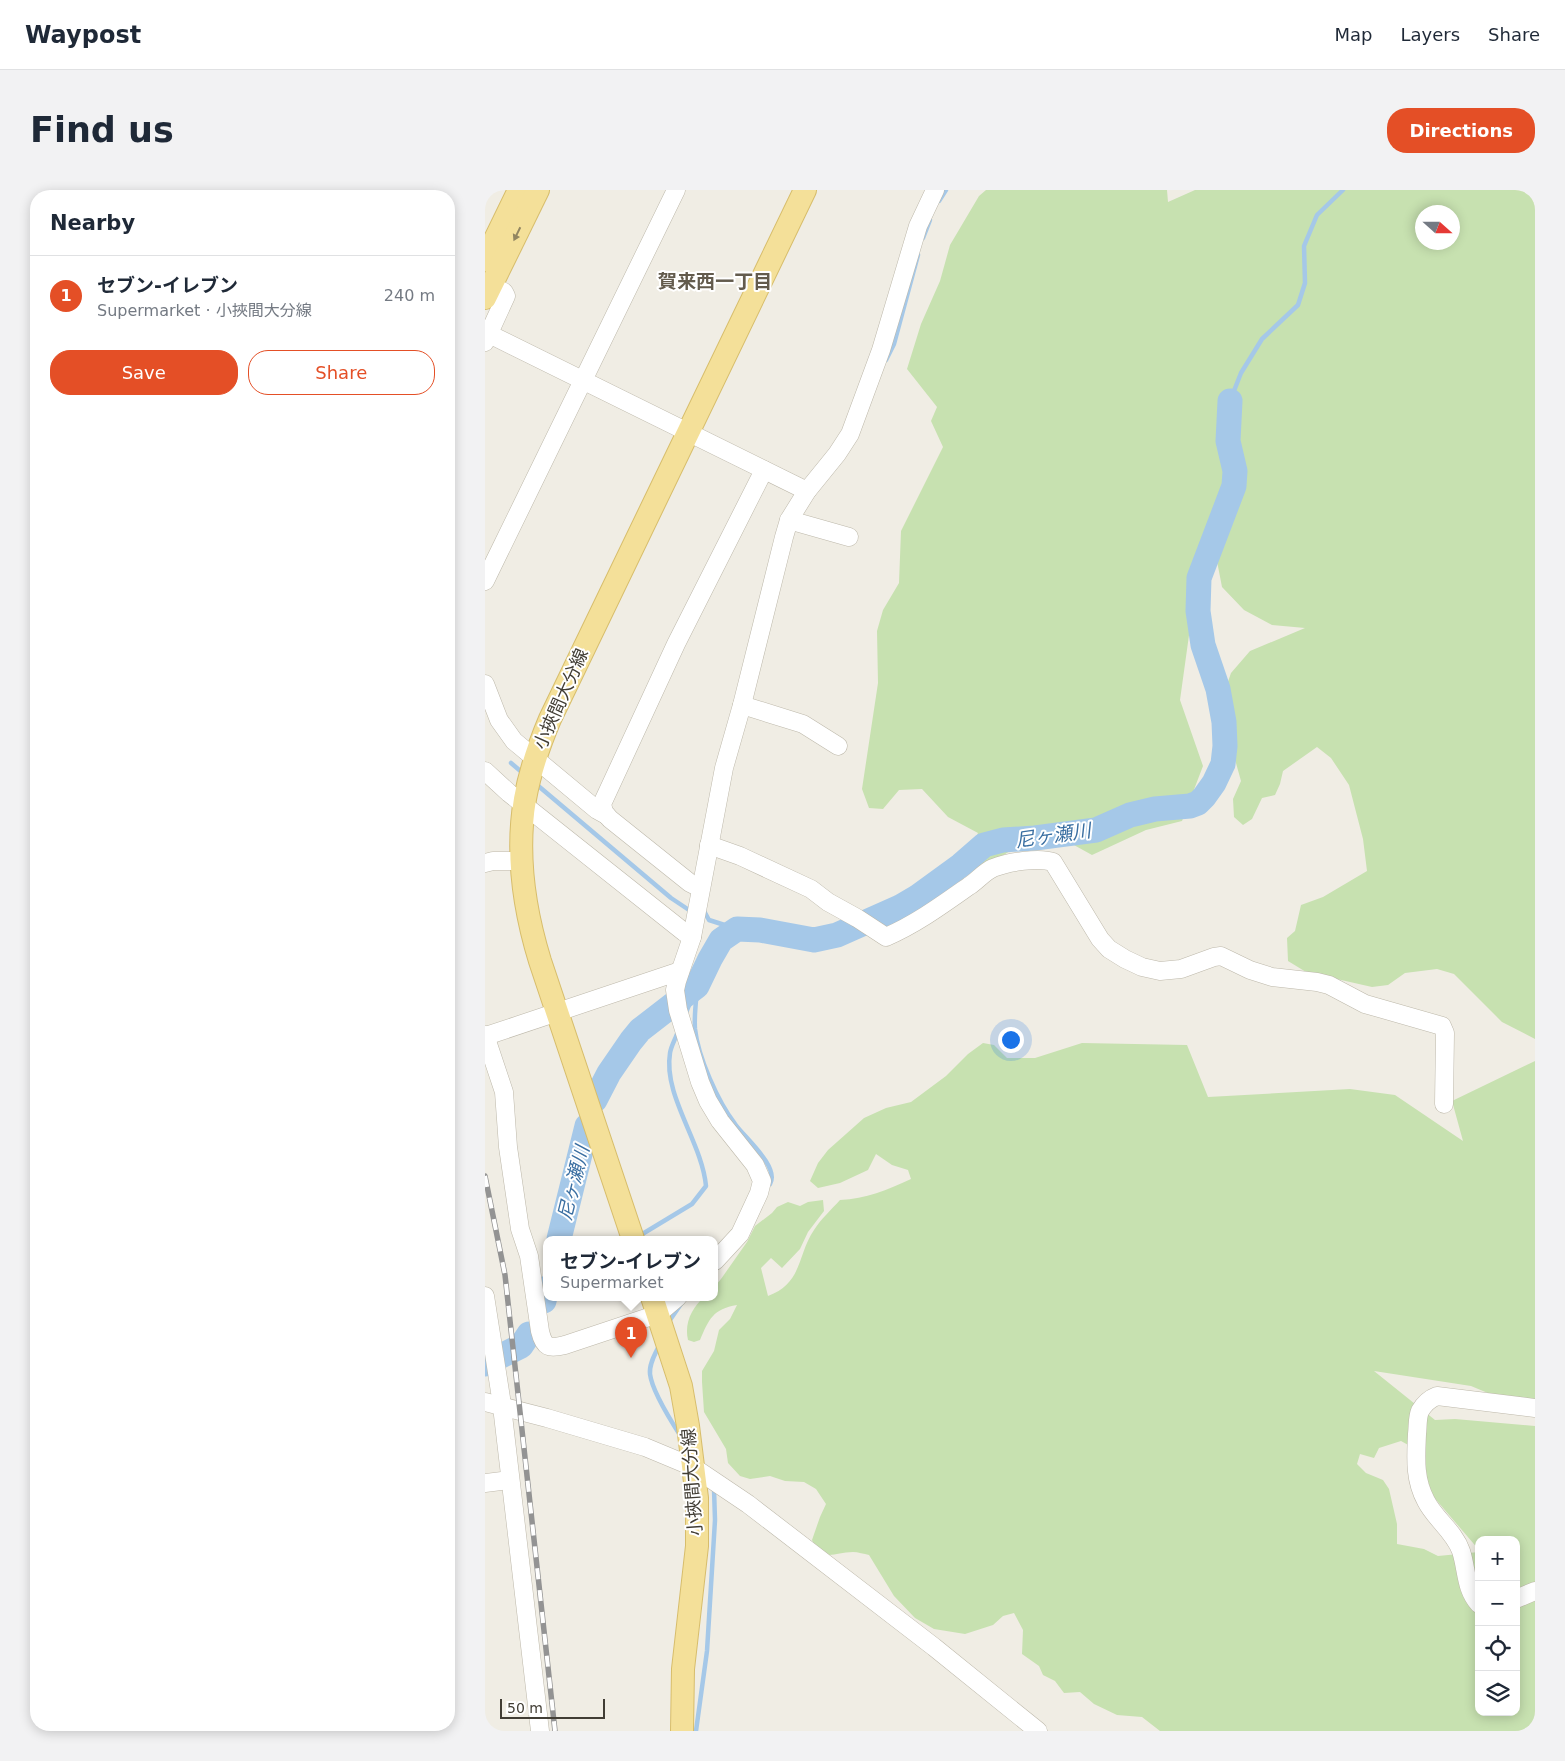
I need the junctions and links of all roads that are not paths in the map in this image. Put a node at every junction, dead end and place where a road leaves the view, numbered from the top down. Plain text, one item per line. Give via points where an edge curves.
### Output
1 (519, 190) edge
2 (538, 190) edge
3 (677, 190) edge
4 (805, 190) edge
5 (935, 190) edge
6 (485, 260) edge
7 (487, 289) edge
8 (487, 338) edge
9 (582, 380) junction
10 (687, 432) junction
11 (764, 470) junction
12 (807, 491) junction
13 (789, 520) junction
14 (849, 537) dead end
15 (485, 581) edge
16 (485, 684) edge
17 (742, 705) junction
18 (838, 746) dead end
19 (485, 772) edge
20 (529, 780) junction
21 (606, 816) junction
22 (709, 845) junction
23 (522, 861) junction
24 (485, 863) edge
25 (699, 896) junction
26 (693, 930) junction
27 (680, 971) junction
28 (557, 1013) junction
29 (485, 1035) edge
30 (1444, 1104) dead end
31 (632, 1236) edge
32 (718, 1258) edge
33 (485, 1296) edge
34 (674, 1301) edge
35 (655, 1305) edge
36 (493, 1404) edge
37 (1535, 1408) edge
38 (693, 1467) junction
39 (510, 1480) junction
40 (485, 1482) edge
41 (1535, 1591) edge
42 (1520, 1597) edge
43 (1475, 1599) edge
44 (540, 1731) edge
45 (682, 1731) edge
46 (1038, 1731) edge

1 - 6 main road
2 -> 7 main road
3 - 9 street
4 - 10 main road, 小挾間大分線
5 - 12 street via 918,226 881,350 850,434
7 - 8 street via 504,292 506,296
8 - 9 street
9 - 10 street
9 - 15 street
10 - 11 street
10 - 20 main road, 小挾間大分線 via 550,719
11 - 12 street
11 - 21 street via 676,644 603,800
12 - 13 street
13 - 14 street
13 - 17 street
16 - 20 street via 495,712 514,741
17 - 18 street via 803,724
17 - 22 street via 724,768
19 - 20 street
20 - 21 street
20 - 23 main road, 小挾間大分線
20 - 26 street via 684,932
21 - 25 street via 691,883
22 - 25 street
22 - 30 street via 794,881 887,937 905,929 991,869 1006,863 1053,862 1100,939 1125,959 1142,967 1160,971 1181,969 1221,956 1272,977 1323,983 1365,1004 1441,1026 1445,1033
23 - 24 street
23 - 28 main road, 小挾間大分線 via 529,921
25 - 26 street
26 - 27 street
27 - 28 street
27 - 32 street via 675,996 700,1082 715,1115 755,1165 762,1180 741,1234
28 - 29 street
28 - 31 main road, 小挾間大分線
29 - 35 street via 504,1092 520,1229 529,1256 543,1343 551,1347 565,1345
33 - 36 street via 498,1378
34 - 35 street via 666,1308
35 - 38 main road, 小挾間大分線 via 681,1386
36 - 38 street via 645,1447
36 - 39 street
37 - 43 street via 1437,1396 1430,1399 1419,1413 1415,1453 1421,1490 1431,1510 1461,1551
38 - 45 main road, 小挾間大分線 via 697,1546 683,1669
38 - 46 street via 725,1487
39 - 40 street
39 - 44 street
41 - 42 street

